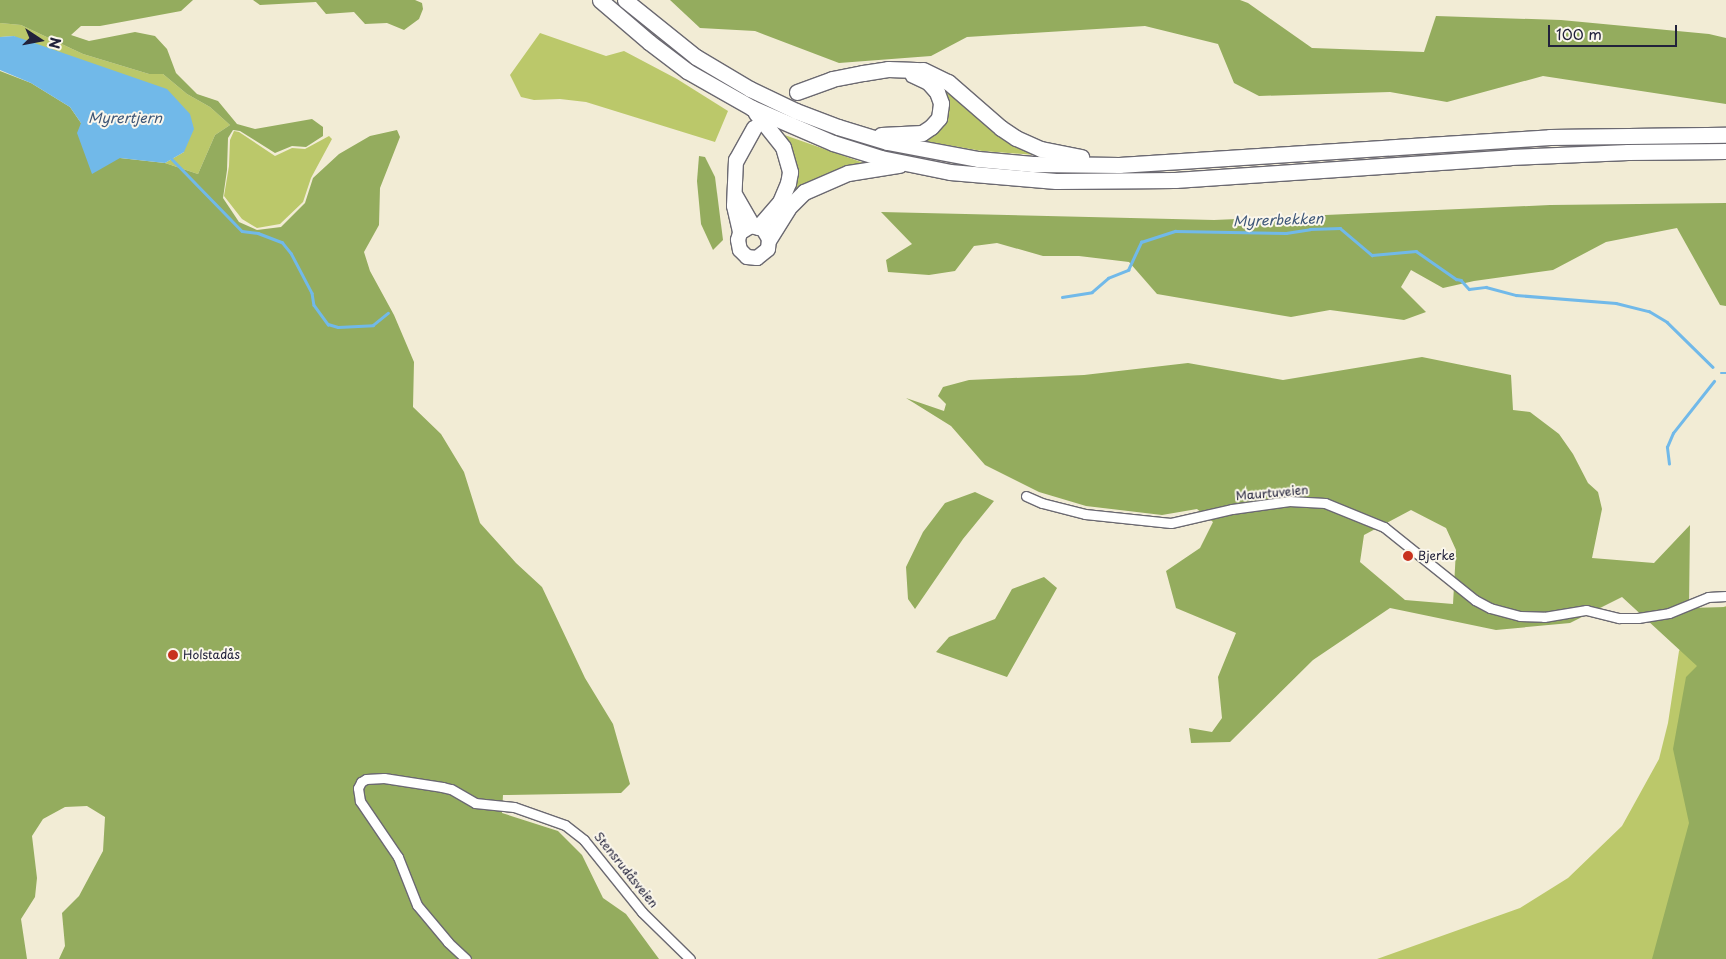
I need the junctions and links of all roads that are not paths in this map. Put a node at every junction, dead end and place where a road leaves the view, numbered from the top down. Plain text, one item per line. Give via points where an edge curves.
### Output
1 (600, 0) edge
2 (625, 0) edge
3 (900, 69) junction
4 (797, 92) dead end
5 (752, 108) junction
6 (754, 128) dead end
7 (862, 135) junction
8 (1726, 135) edge
9 (1726, 151) edge
10 (736, 160) joint
11 (906, 163) junction
12 (1119, 165) junction
13 (736, 196) junction
14 (756, 226) junction
15 (740, 233) junction
16 (770, 239) junction
17 (1026, 496) dead end
18 (1726, 596) edge
19 (466, 959) edge
20 (690, 959) edge

1 - 5 highway via 686,70
2 - 7 highway via 722,74 796,111
3 - 4 highway via 841,77
3 - 7 highway via 935,88 941,103 937,122 917,134
3 - 12 highway via 923,70 941,77 1001,128 1028,144
5 - 11 highway via 833,143
5 - 14 highway via 783,147 790,172 780,202
6 - 10 highway
7 - 12 highway via 910,148 978,160
8 - 12 highway via 1550,137
9 - 11 highway via 1510,157 1175,180 1031,180 950,172
10 - 13 highway
11 - 16 highway via 848,172 804,192 788,208
13 - 14 highway
13 - 15 highway via 734,206
14 - 15 highway
14 - 16 highway
15 - 16 highway via 740,250 752,258 765,253
17 - 18 street, Maurtuveien via 1068,511 1154,522 1185,521 1222,511 1289,501 1326,504 1384,527 1475,600 1490,608 1520,616 1544,617 1586,610 1619,618 1638,618 1669,614 1708,598
19 - 20 street, Stensrudåsveien via 418,905 398,858 360,801 358,788 366,779 384,778 442,787 474,803 514,807 565,825 584,840 642,912

